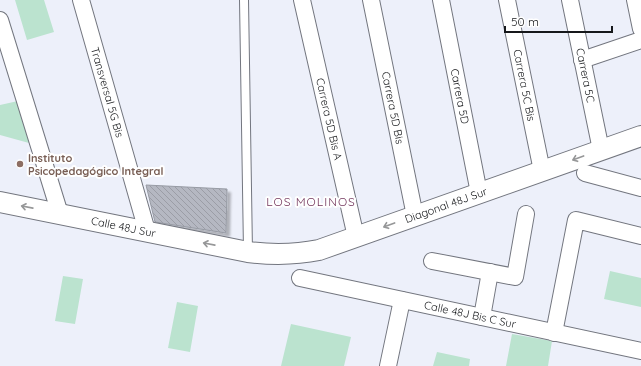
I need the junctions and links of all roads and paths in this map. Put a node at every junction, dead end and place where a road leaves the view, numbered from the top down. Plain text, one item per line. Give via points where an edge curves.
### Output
1 (80, 0) edge
2 (244, 0) edge
3 (302, 0) edge
4 (371, 0) edge
5 (441, 0) edge
6 (507, 0) edge
7 (570, 0) edge
8 (635, 0) edge
9 (0, 20) edge
10 (641, 29) edge
11 (641, 40) edge
12 (582, 60) junction
13 (641, 136) edge
14 (601, 150) junction
15 (542, 171) junction
16 (585, 173) dead end
17 (641, 188) edge
18 (479, 193) junction
19 (0, 202) edge
20 (60, 214) junction
21 (526, 214) dead end
22 (415, 216) junction
23 (147, 231) junction
24 (641, 236) edge
25 (356, 237) junction
26 (248, 252) junction
27 (432, 262) dead end
28 (490, 272) junction
29 (300, 278) dead end
30 (402, 300) junction
31 (482, 317) junction
32 (554, 333) junction
33 (641, 351) edge
34 (388, 366) edge

1 - 23 street, Transversal 5G Bis
2 - 26 lane
3 - 25 street, Carrera 5D Bis A
4 - 22 street, Carrera 5D Bis
5 - 18 street, Carrera 5D
6 - 15 street, Carrera 5C Bis
7 - 12 street, Carrera 5C
8 - 10 street
9 - 20 street
11 - 12 street
12 - 14 street, Carrera 5C
13 - 14 street, Diagonal 48J Sur
14 -> 15 street, Diagonal 48J Sur
15 - 18 street, Diagonal 48J Sur
16 - 17 street
18 - 22 street, Diagonal 48J Sur
20 -> 19 street, Calle 48J Sur
20 - 23 street, Calle 48J Sur
21 - 28 street via 515,277
22 -> 25 street, Diagonal 48J Sur
26 -> 23 street, Calle 48J Sur
24 - 32 street via 576,220
25 - 26 street, Diagonal 48J Sur via 299,254
27 - 28 street
28 - 31 street
29 - 30 street, Calle 48J Bis C Sur
30 - 31 street, Calle 48J Bis C Sur
30 - 34 street
31 - 32 street, Calle 48J Bis C Sur
32 - 33 street, Calle 48J Bis C Sur

